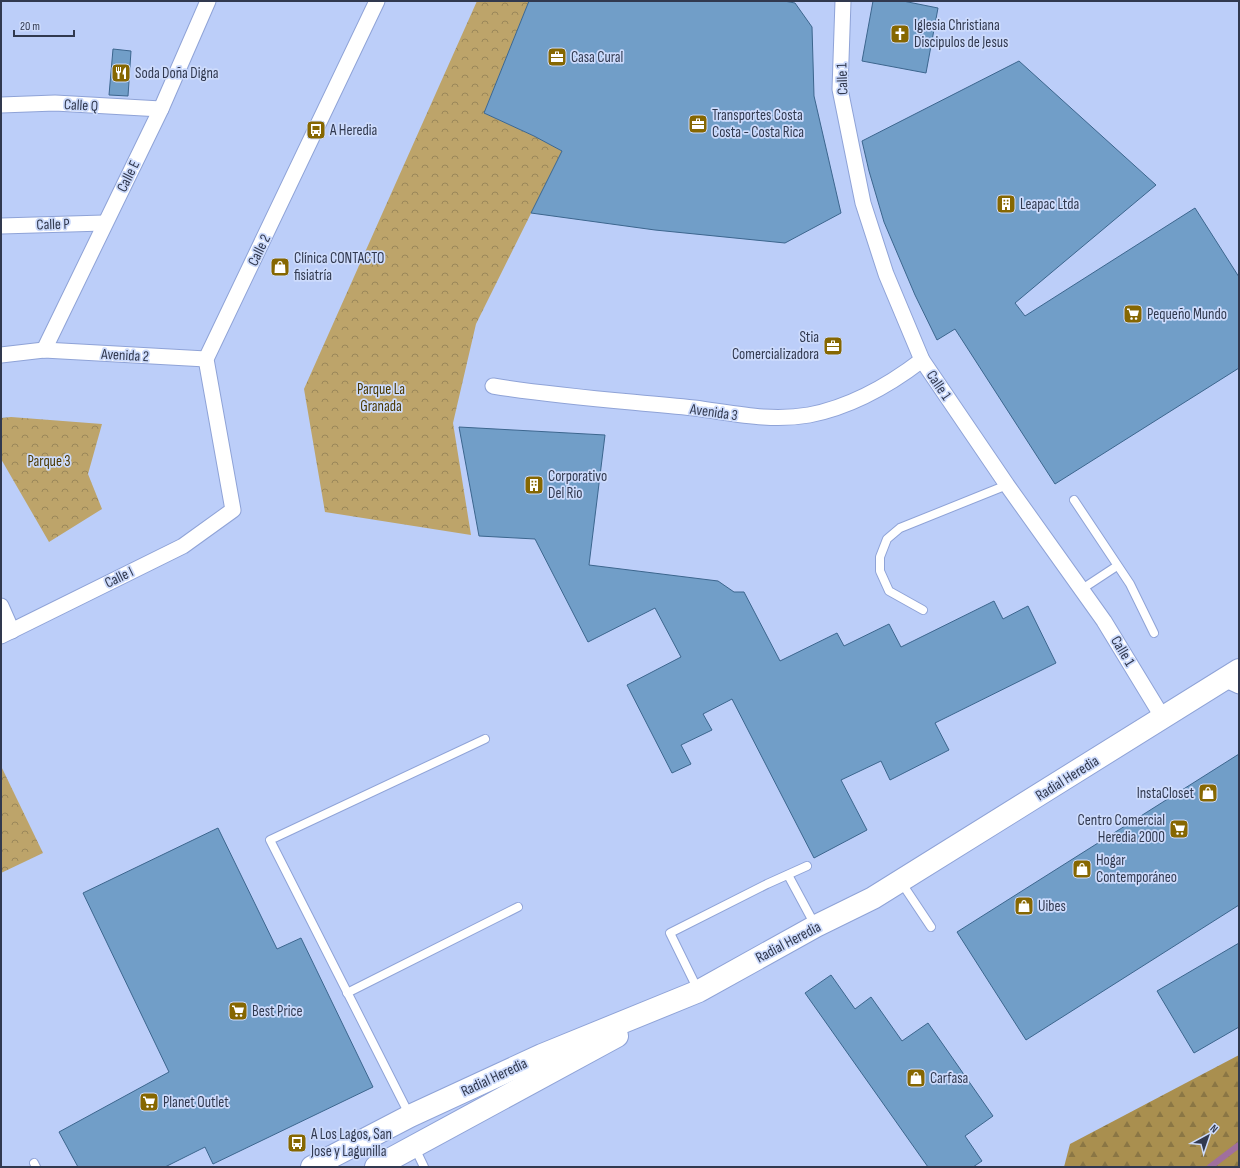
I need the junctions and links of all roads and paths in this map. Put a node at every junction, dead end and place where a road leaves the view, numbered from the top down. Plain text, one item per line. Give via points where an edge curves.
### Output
1 (208, 1) edge
2 (377, 1) edge
3 (844, 1) edge
4 (1, 105) edge
5 (161, 109) junction
6 (104, 224) junction
7 (1, 226) edge
8 (44, 350) junction
9 (1, 355) edge
10 (206, 359) junction
11 (922, 360) junction
12 (493, 386) dead end
13 (1007, 485) junction
14 (1074, 500) dead end
15 (1117, 566) junction
16 (1082, 589) junction
17 (1, 606) edge
18 (923, 610) dead end
19 (1154, 633) dead end
20 (7, 634) edge
21 (1234, 678) edge
22 (1163, 718) junction
23 (484, 739) dead end
24 (807, 866) dead end
25 (788, 875) junction
26 (901, 882) junction
27 (518, 907) dead end
28 (816, 926) junction
29 (931, 927) dead end
30 (698, 990) junction
31 (348, 993) junction
32 (410, 1116) junction
33 (414, 1146) junction
34 (312, 1167) edge
35 (341, 1167) edge
36 (376, 1167) edge
37 (424, 1167) edge

1 - 5 street, Calle E
2 - 10 street, Calle 2
3 - 11 street, Calle 1 via 840,88 864,203 886,274
4 - 5 street, Calle Q via 55,103
5 - 6 street, Calle E
6 - 7 street, Calle P
6 - 8 street, Calle E
8 - 9 street, Avenida 2
8 - 10 street, Avenida 2
10 - 20 street, Calle I via 233,510 183,546
11 - 12 street, Avenida 3 via 896,379 840,407 807,415 764,418 695,408 553,396
11 - 13 street, Calle 1
13 - 16 street, Calle 1
13 - 18 lane via 900,528 887,539 880,557 880,571 889,591
14 - 15 lane
15 - 16 lane
15 - 19 lane via 1130,584
16 - 22 street, Calle 1
17 - 20 street
21 - 22 main road, Radial Heredia
22 - 26 main road, Radial Heredia
23 - 31 lane via 270,840
24 - 25 lane
25 - 28 lane
25 - 30 lane via 670,933
26 - 28 main road, Radial Heredia
26 - 29 lane
27 - 31 lane
28 - 30 main road, Radial Heredia
30 - 32 main road, Radial Heredia via 542,1054
30 - 33 main road via 544,1077
31 - 32 lane
32 - 34 main road, Radial Heredia
32 - 35 main road
33 - 36 main road
33 - 37 lane

